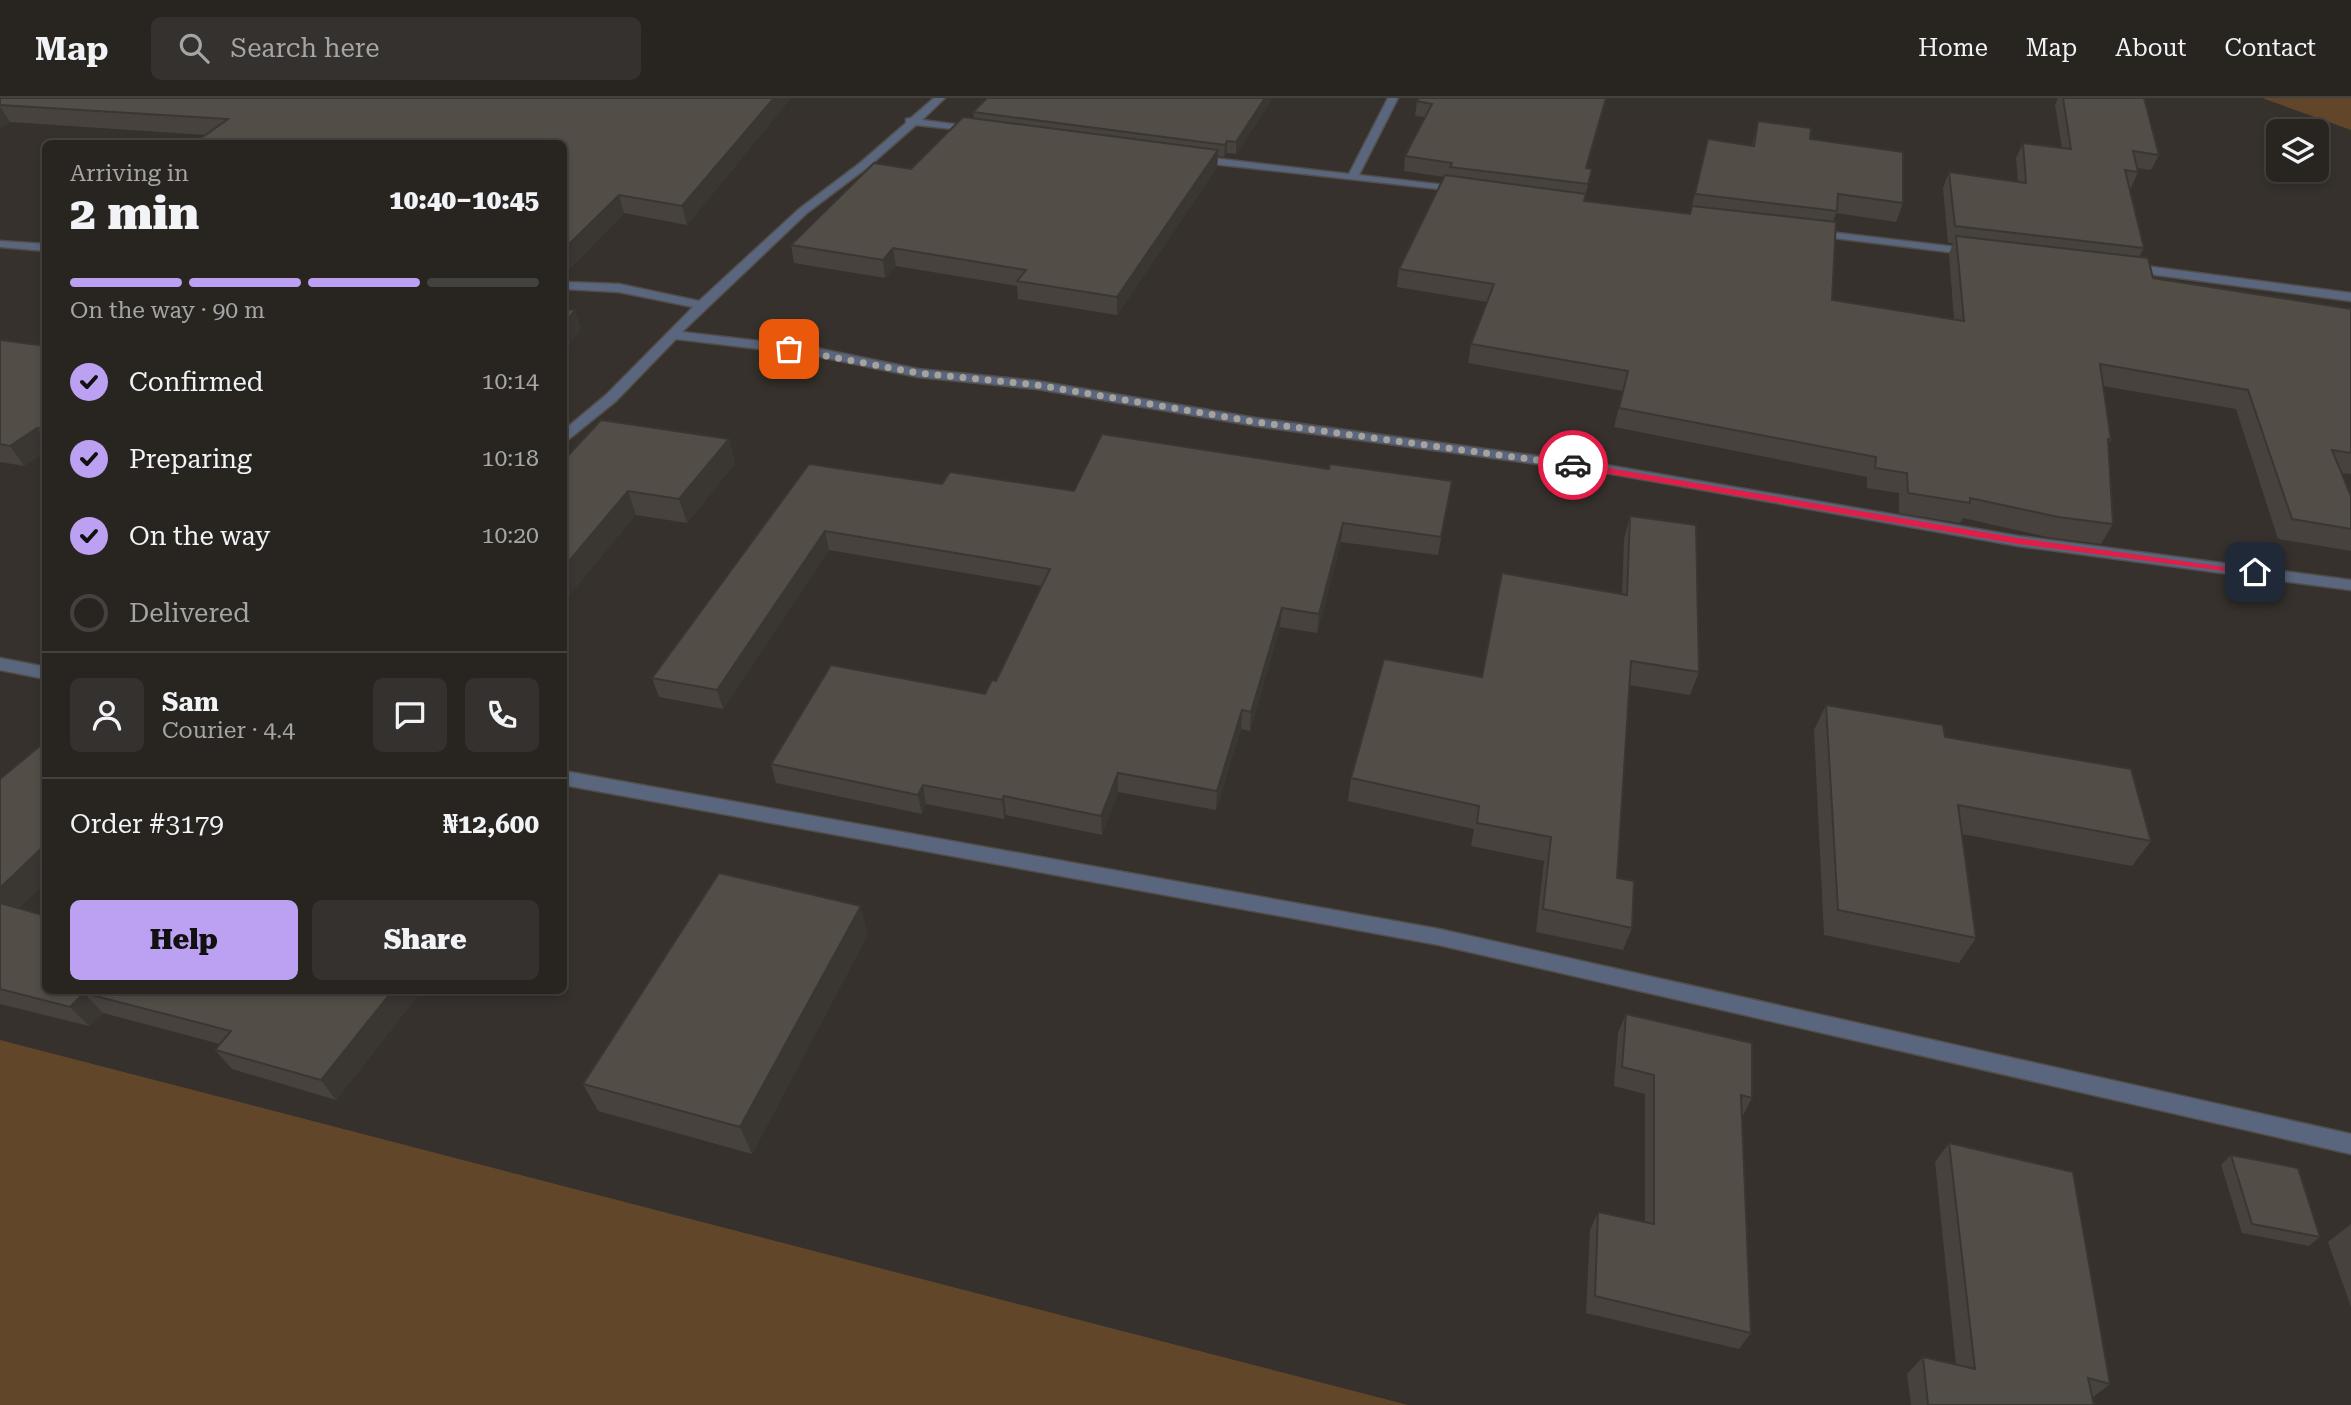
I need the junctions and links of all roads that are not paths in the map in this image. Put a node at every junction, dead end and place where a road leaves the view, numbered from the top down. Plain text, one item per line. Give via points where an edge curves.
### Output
1 (1393, 98) edge
2 (935, 99) edge
3 (910, 121) junction
4 (991, 132) edge
5 (1181, 157) edge
6 (1354, 175) junction
7 (1473, 192) edge
8 (1799, 232) edge
9 (0, 244) edge
10 (42, 248) edge
11 (1993, 254) edge
12 (2118, 267) edge
13 (567, 285) edge
14 (2351, 297) edge
15 (702, 305) junction
16 (672, 335) junction
17 (567, 434) edge
18 (2351, 585) edge
19 (0, 664) edge
20 (42, 672) edge
21 (567, 779) edge
22 (2351, 1144) edge

1 - 6 street
2 - 3 street
3 - 4 street
3 - 15 street
5 - 6 street
6 - 7 street
8 - 11 street
9 - 10 street
12 - 14 street
13 - 15 street via 619,288
15 - 16 street
16 - 17 street via 611,398
16 - 18 street via 811,351 918,373 1037,385 1256,422 1612,470 2018,541
19 - 20 street
21 - 22 street via 1439,937

